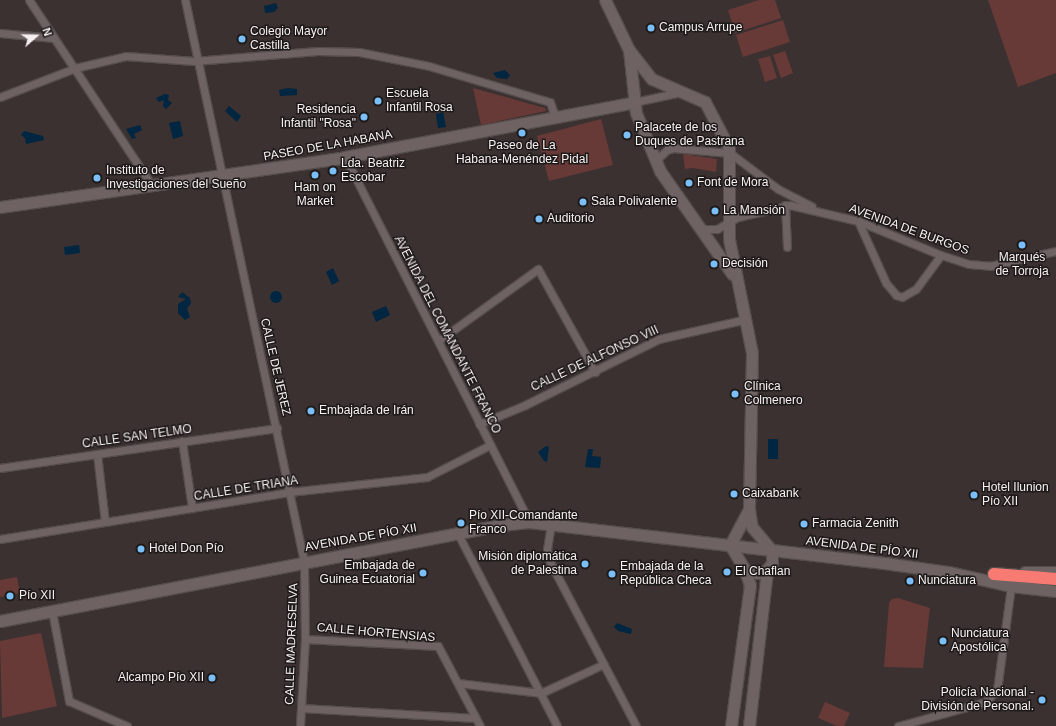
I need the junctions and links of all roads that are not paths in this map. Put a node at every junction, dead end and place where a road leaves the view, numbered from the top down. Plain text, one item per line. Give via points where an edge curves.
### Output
1 (29, 0) edge
2 (185, 0) edge
3 (605, 0) edge
4 (0, 33) edge
5 (54, 38) junction
6 (629, 50) junction
7 (198, 61) junction
8 (75, 68) junction
9 (681, 92) junction
10 (0, 97) edge
11 (635, 102) junction
12 (556, 119) junction
13 (730, 153) junction
14 (345, 157) junction
15 (655, 161) junction
16 (222, 176) junction
17 (152, 186) junction
18 (785, 205) junction
19 (0, 207) edge
20 (825, 212) junction
21 (858, 221) junction
22 (728, 224) junction
23 (701, 229) junction
24 (787, 246) dead end
25 (1056, 251) edge
26 (941, 255) junction
27 (737, 284) junction
28 (747, 319) junction
29 (438, 341) junction
30 (594, 372) junction
31 (479, 424) junction
32 (277, 428) junction
33 (182, 441) junction
34 (490, 445) junction
35 (97, 454) junction
36 (0, 468) edge
37 (289, 492) junction
38 (192, 508) junction
39 (105, 522) junction
40 (529, 522) junction
41 (551, 524) junction
42 (747, 526) junction
43 (458, 534) junction
44 (0, 539) edge
45 (730, 545) junction
46 (772, 551) junction
47 (304, 562) junction
48 (746, 570) junction
49 (767, 570) junction
50 (949, 572) junction
51 (1056, 572) edge
52 (994, 574) junction
53 (1056, 579) edge
54 (1011, 586) junction
55 (1056, 591) edge
56 (52, 611) junction
57 (0, 621) edge
58 (305, 639) junction
59 (604, 664) junction
60 (458, 683) junction
61 (541, 693) junction
62 (301, 708) junction
63 (476, 718) junction
64 (926, 718) junction
65 (127, 726) edge
66 (300, 726) edge
67 (480, 726) edge
68 (557, 726) edge
69 (636, 726) edge
70 (731, 726) edge
71 (749, 726) edge
72 (898, 726) edge
73 (928, 726) edge

1 - 5 street
2 - 7 street, CALLE DE JEREZ
3 - 6 main road
4 - 5 street
5 - 8 street
6 - 9 main road via 649,77
6 - 11 main road
7 - 8 street via 126,56
7 - 12 street via 318,51 359,52 428,66 550,102
7 - 16 street, CALLE DE JEREZ
8 - 10 street
8 - 17 street
9 - 11 street
9 - 13 main road via 708,106 726,139
11 - 12 main road, PASEO DE LA HABANA
11 - 15 main road via 636,113
12 - 14 main road, PASEO DE LA HABANA
13 - 15 street via 673,148
13 - 20 street via 778,189
13 - 22 main road
14 - 16 main road, PASEO DE LA HABANA
14 - 29 street, AVENIDA DEL COMANDANTE FRANCO
15 - 23 main road via 666,182
16 - 17 main road, PASEO DE LA HABANA
16 - 32 street, CALLE DE JEREZ
17 - 19 main road, PASEO DE LA HABANA
18 - 20 street
18 - 22 street via 741,216
18 - 24 street
20 - 21 street, AVENIDA DE BURGOS
21 - 26 street, AVENIDA DE BURGOS
21 - 26 street via 886,283 896,295 906,295 916,289
22 - 23 street via 717,229
22 - 27 main road
23 - 27 main road
25 - 26 street, AVENIDA DE BURGOS via 990,266 969,264
27 - 28 main road
28 - 30 street, CALLE DE ALFONSO VIII via 659,339
28 - 42 main road via 752,353
29 - 30 street via 538,269
29 - 31 street, AVENIDA DEL COMANDANTE FRANCO
30 - 31 street, CALLE DE ALFONSO VIII
31 - 34 street, AVENIDA DEL COMANDANTE FRANCO
32 - 33 street, CALLE SAN TELMO
32 - 37 street, CALLE DE JEREZ
33 - 35 street, CALLE SAN TELMO
33 - 38 street
34 - 37 street, CALLE DE TRIANA via 427,477
34 - 40 street, AVENIDA DEL COMANDANTE FRANCO
35 - 36 street, CALLE SAN TELMO
35 - 39 street
37 - 38 street, CALLE DE TRIANA
37 - 47 street, CALLE DE JEREZ
38 - 39 street, CALLE DE TRIANA
39 - 44 street, CALLE DE TRIANA
40 - 41 main road, AVENIDA DE PÍO XII
40 - 43 main road, AVENIDA DE PÍO XII
41 - 45 main road, AVENIDA DE PÍO XII
41 - 59 street via 547,550 550,562
42 - 45 main road
42 - 46 main road
43 - 47 main road, AVENIDA DE PÍO XII
43 - 61 street
45 - 46 main road, AVENIDA DE PÍO XII
45 - 48 main road
46 - 49 main road via 772,564
46 - 50 main road, AVENIDA DE PÍO XII
47 - 56 main road, AVENIDA DE PÍO XII
47 - 58 street, CALLE MADRESELVA
48 - 49 main road via 757,573
48 - 70 main road via 750,585
49 - 71 main road
50 - 52 main road, AVENIDA DE PÍO XII
50 - 54 main road, AVENIDA DE PÍO XII
51 - 52 main road, AVENIDA DE PÍO XII
52 - 53 highway
54 - 55 main road, AVENIDA DE PÍO XII
54 - 64 street via 997,690 985,702
56 - 57 main road, AVENIDA DE PÍO XII
56 - 65 street via 69,701
58 - 60 street, CALLE HORTENSIAS via 438,646
58 - 62 street, CALLE MADRESELVA
59 - 61 street
59 - 69 street
60 - 61 street
60 - 63 street, CALLE HORTENSIAS
61 - 68 street
62 - 63 street
62 - 66 street, CALLE MADRESELVA
63 - 67 street, CALLE HORTENSIAS
64 - 72 street
64 - 73 street

